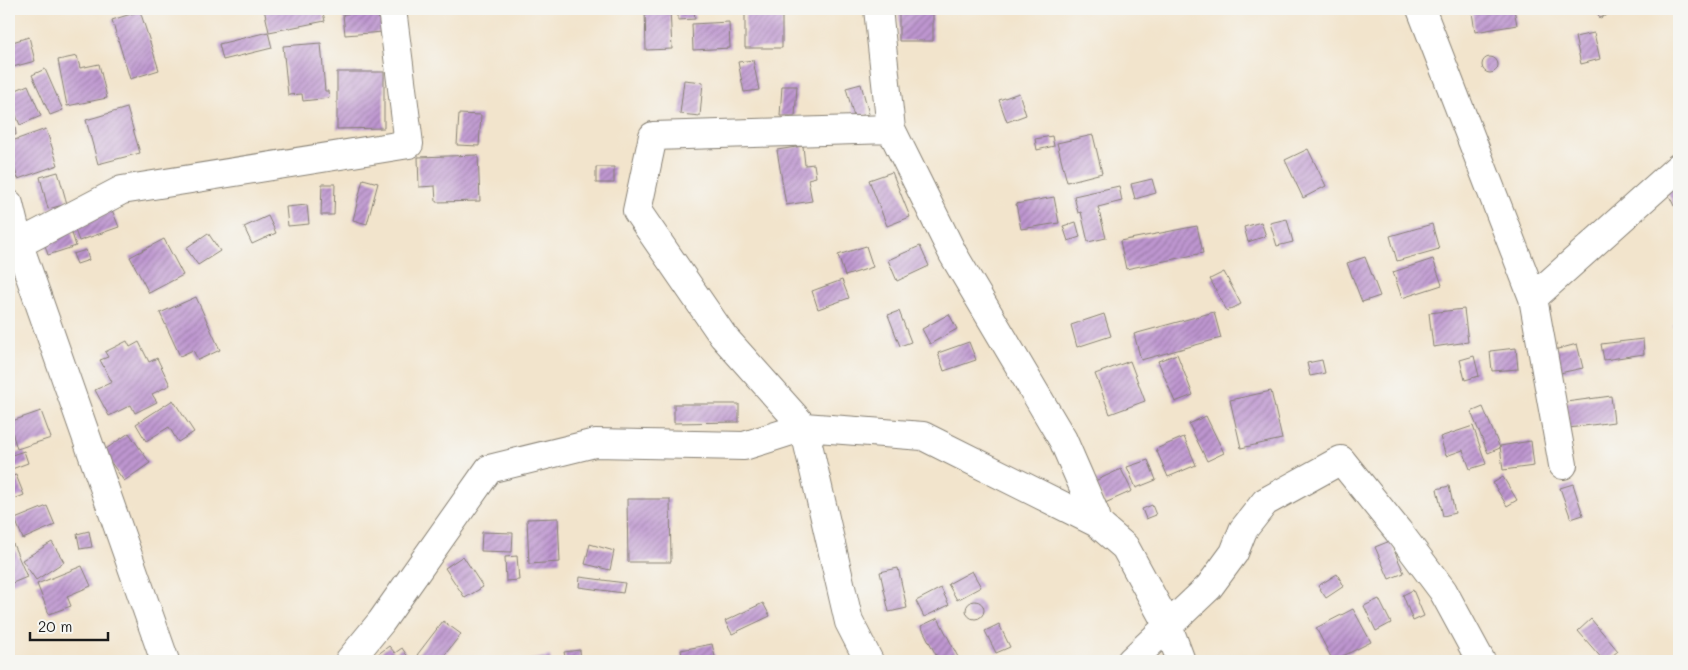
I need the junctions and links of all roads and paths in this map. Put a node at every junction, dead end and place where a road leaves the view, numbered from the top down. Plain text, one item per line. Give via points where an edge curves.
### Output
1 (392, 9) edge
2 (878, 9) edge
3 (1421, 9) edge
4 (892, 130) junction
5 (1679, 167) edge
6 (9, 204) edge
7 (14, 247) edge
8 (1533, 298) junction
9 (804, 427) junction
10 (1563, 465) dead end
11 (1097, 523) junction
12 (1168, 626) junction
13 (165, 661) edge
14 (349, 661) edge
15 (869, 661) edge
16 (1131, 661) edge
17 (1181, 661) edge
18 (1481, 661) edge

1 - 7 street via 409,144 122,190
2 - 4 street
3 - 8 street
4 - 9 street via 653,136 637,211 723,336
4 - 11 street via 953,254 1063,440
5 - 8 street
6 - 7 street
7 - 13 street
8 - 10 street
9 - 11 street via 923,436
9 - 14 street via 744,446 595,443 489,468 381,622
9 - 15 street via 850,622
11 - 12 street via 1125,547
12 - 16 street
12 - 17 street
12 - 18 street via 1208,588 1234,553 1243,530 1265,502 1341,460 1443,591

